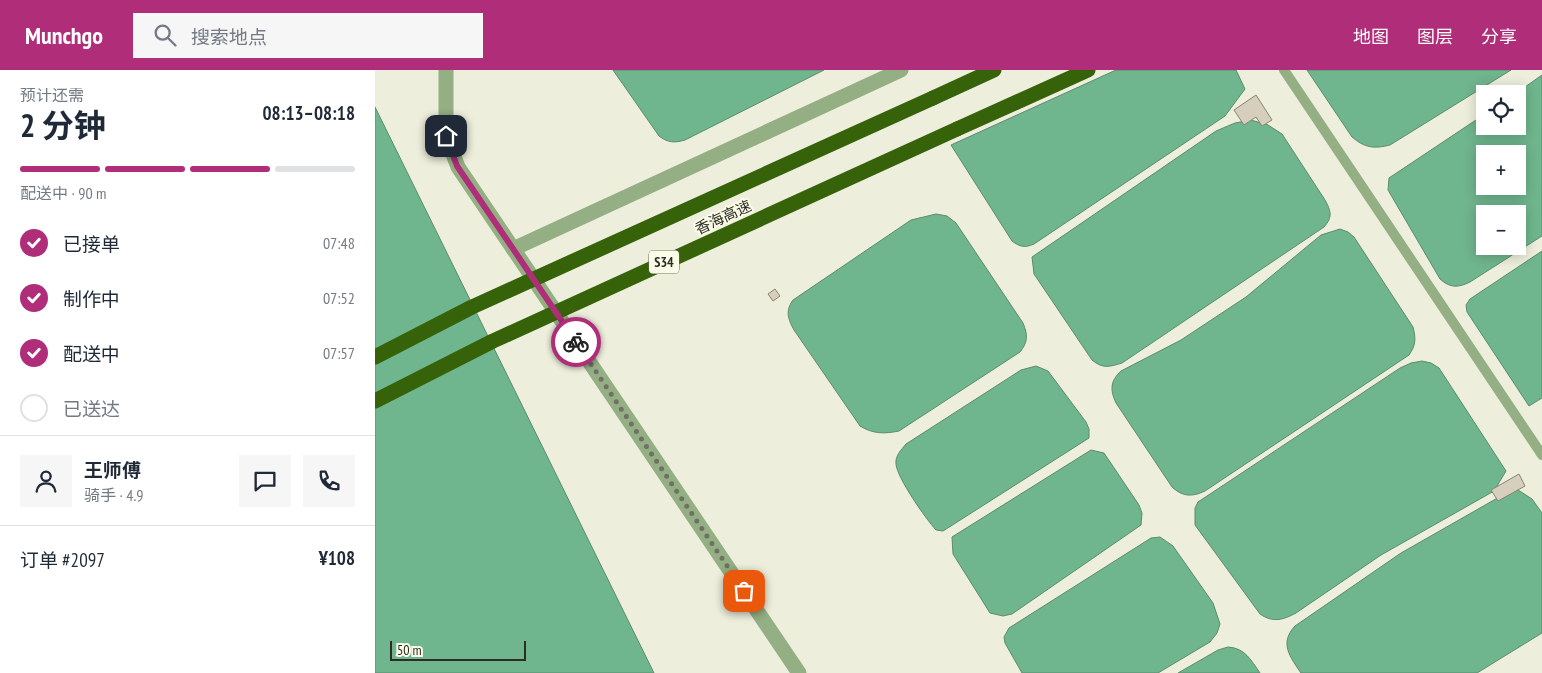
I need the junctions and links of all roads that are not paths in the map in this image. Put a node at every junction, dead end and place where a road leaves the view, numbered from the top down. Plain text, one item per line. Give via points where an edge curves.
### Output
1 (447, 70) edge
2 (901, 70) edge
3 (994, 70) edge
4 (1089, 70) edge
5 (1284, 70) edge
6 (513, 249) junction
7 (375, 357) edge
8 (375, 401) edge
9 (1542, 455) edge
10 (799, 673) edge

1 - 6 street via 446,136 457,166
2 - 6 street
3 - 7 highway, 香海高速 / S34, bridge via 473,307
4 - 8 highway, 香海高速 / S34, bridge via 493,341
5 - 9 lane
6 - 10 street

